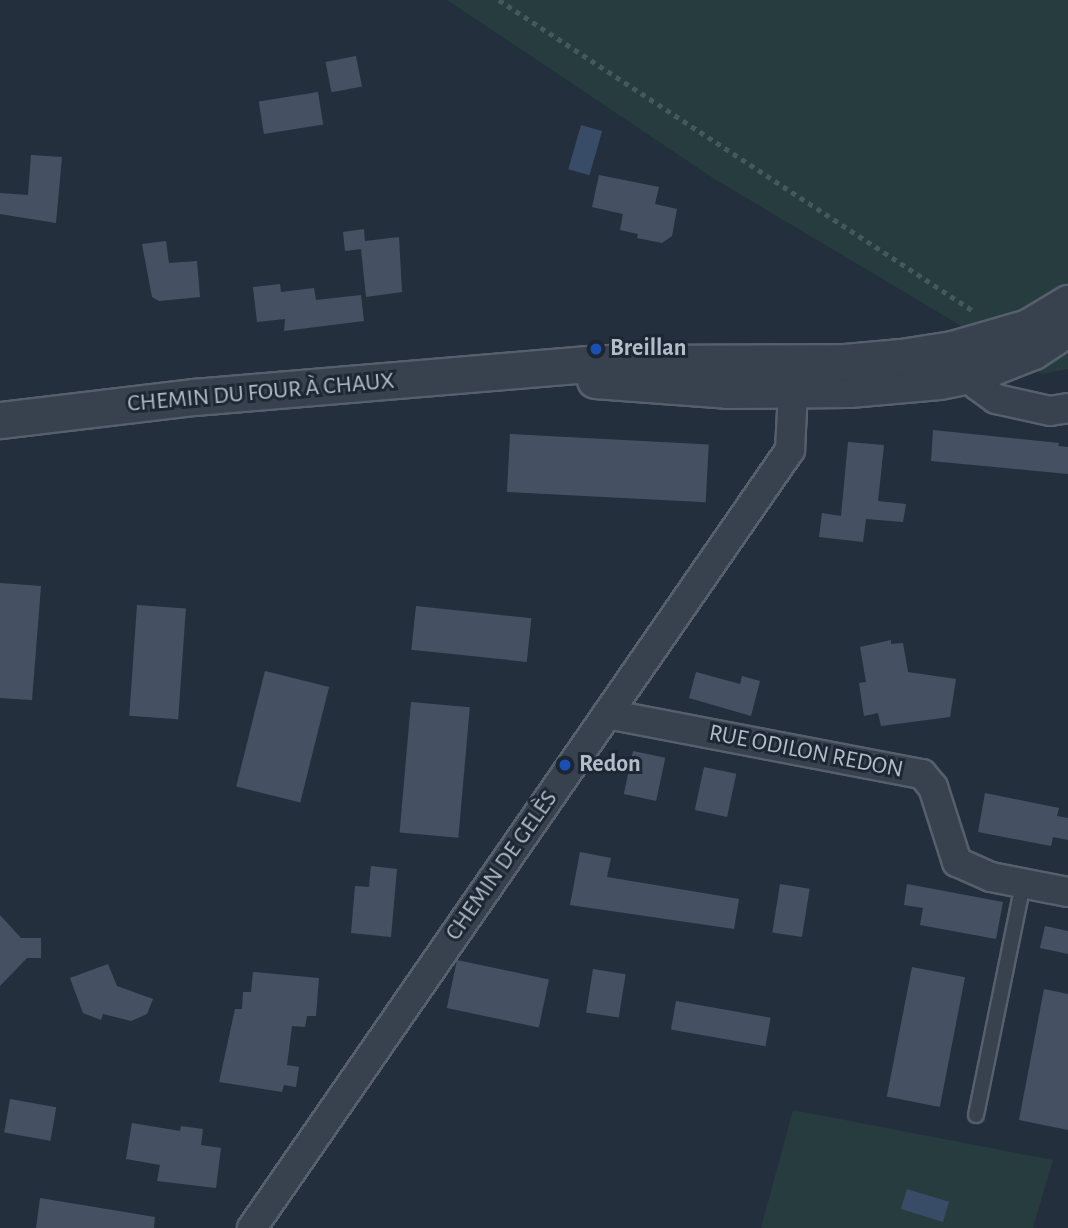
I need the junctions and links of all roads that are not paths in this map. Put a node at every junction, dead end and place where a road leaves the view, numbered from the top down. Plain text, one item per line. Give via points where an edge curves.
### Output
1 (1068, 303) edge
2 (1068, 328) edge
3 (971, 359) junction
4 (794, 376) junction
5 (1068, 408) edge
6 (0, 420) edge
7 (607, 715) junction
8 (1023, 883) junction
9 (1068, 892) edge
10 (976, 1115) dead end
11 (252, 1228) edge

1 - 3 street, CHEMIN DU FOUR À CHAUX via 1007,333
2 - 3 street, CHEMIN DU FOUR À CHAUX via 1033,351
3 - 4 street, CHEMIN DU FOUR À CHAUX via 901,357
3 - 5 street via 978,386 996,399 1050,411
4 - 6 street, CHEMIN DU FOUR À CHAUX via 597,363 194,397
4 - 7 street, CHEMIN DE GELÈS via 790,450
7 - 8 street, RUE ODILON REDON via 922,774 933,787 957,862
7 - 11 street, CHEMIN DE GELÈS
8 - 9 street, RUE ODILON REDON
8 - 10 lane

